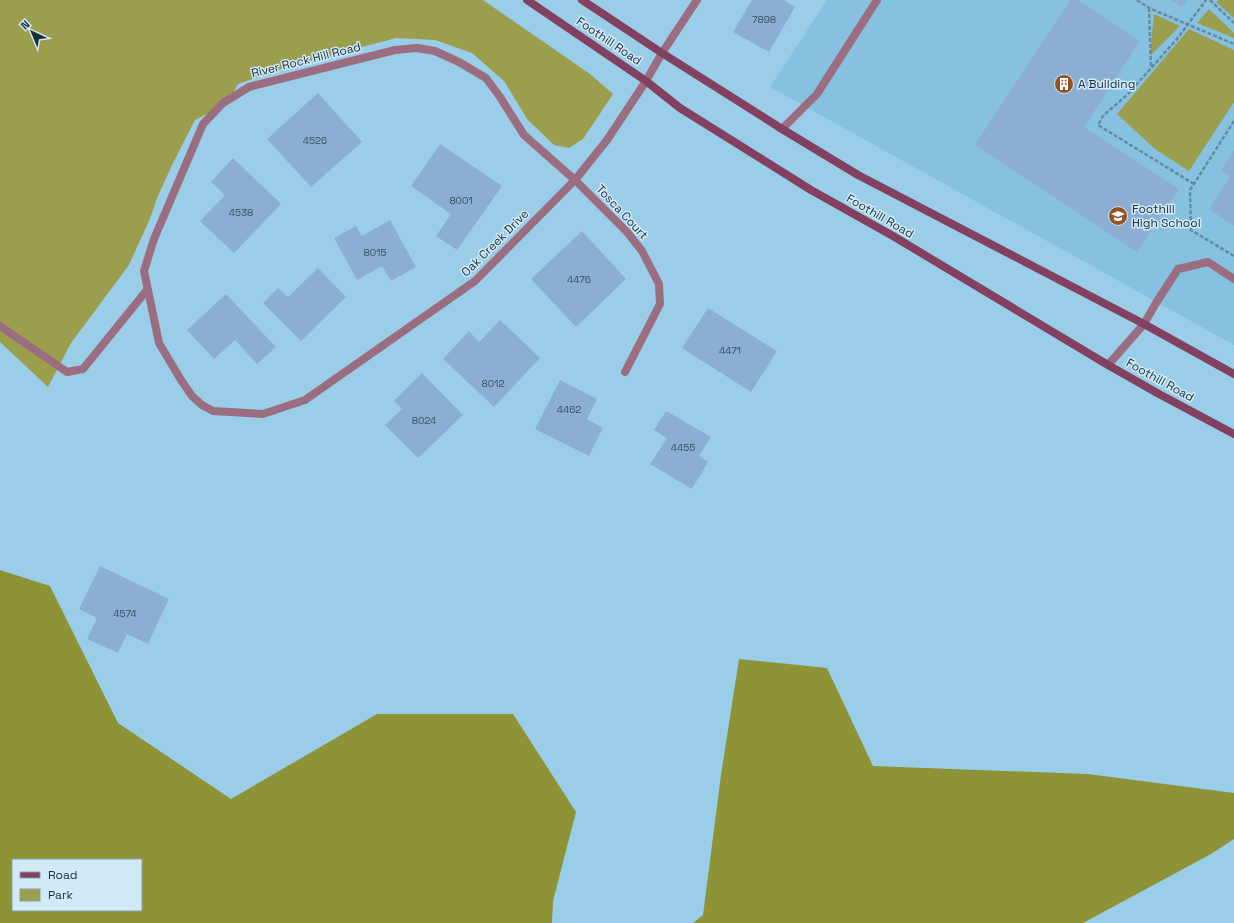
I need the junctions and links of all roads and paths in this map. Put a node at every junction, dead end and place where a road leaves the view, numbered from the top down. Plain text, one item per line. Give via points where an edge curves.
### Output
1 (527, 0) edge
2 (582, 0) edge
3 (697, 0) edge
4 (877, 0) edge
5 (1137, 0) edge
6 (1206, 0) edge
7 (1210, 0) edge
8 (1149, 8) junction
9 (1234, 23) edge
10 (1188, 24) junction
11 (1234, 44) edge
12 (662, 53) junction
13 (1151, 68) junction
14 (646, 81) junction
15 (1234, 121) edge
16 (782, 129) junction
17 (574, 180) junction
18 (1194, 184) junction
19 (1234, 256) edge
20 (1234, 278) edge
21 (147, 290) junction
22 (1144, 324) junction
23 (0, 326) edge
24 (1108, 365) junction
25 (624, 372) dead end
26 (1234, 374) edge
27 (213, 411) joint
28 (1234, 434) edge

1 - 14 main road, Foothill Road
2 - 12 main road, Foothill Road
3 - 12 street, Oak Creek Drive
4 - 16 street via 817,94
5 - 8 path
6 - 10 path
7 - 9 path
8 - 10 path
8 - 13 path
10 - 11 path
10 - 13 path
12 - 14 street, Oak Creek Drive
12 - 16 main road, Foothill Road
13 - 18 path via 1128,94 1103,116 1098,125
14 - 17 street, Oak Creek Drive via 607,140
14 - 24 main road, Foothill Road via 680,108 811,190
15 - 18 path
16 - 22 main road, Foothill Road via 858,175
17 - 21 street, River Rock Hill Road via 524,135 486,78 435,51 417,48 396,50 248,87 222,103 203,124 154,240 144,271
17 - 25 street, Tosca Court via 627,232 642,251 660,284 660,304
17 - 27 street, Oak Creek Drive via 475,281 305,400 263,414
18 - 19 path via 1190,190 1191,230
20 - 22 street via 1208,262 1178,269
21 - 23 street via 83,369 67,372
21 - 27 street, River Rock Hill Road via 159,343 192,396
22 - 24 street
22 - 26 main road, Foothill Road
24 - 28 main road, Foothill Road

